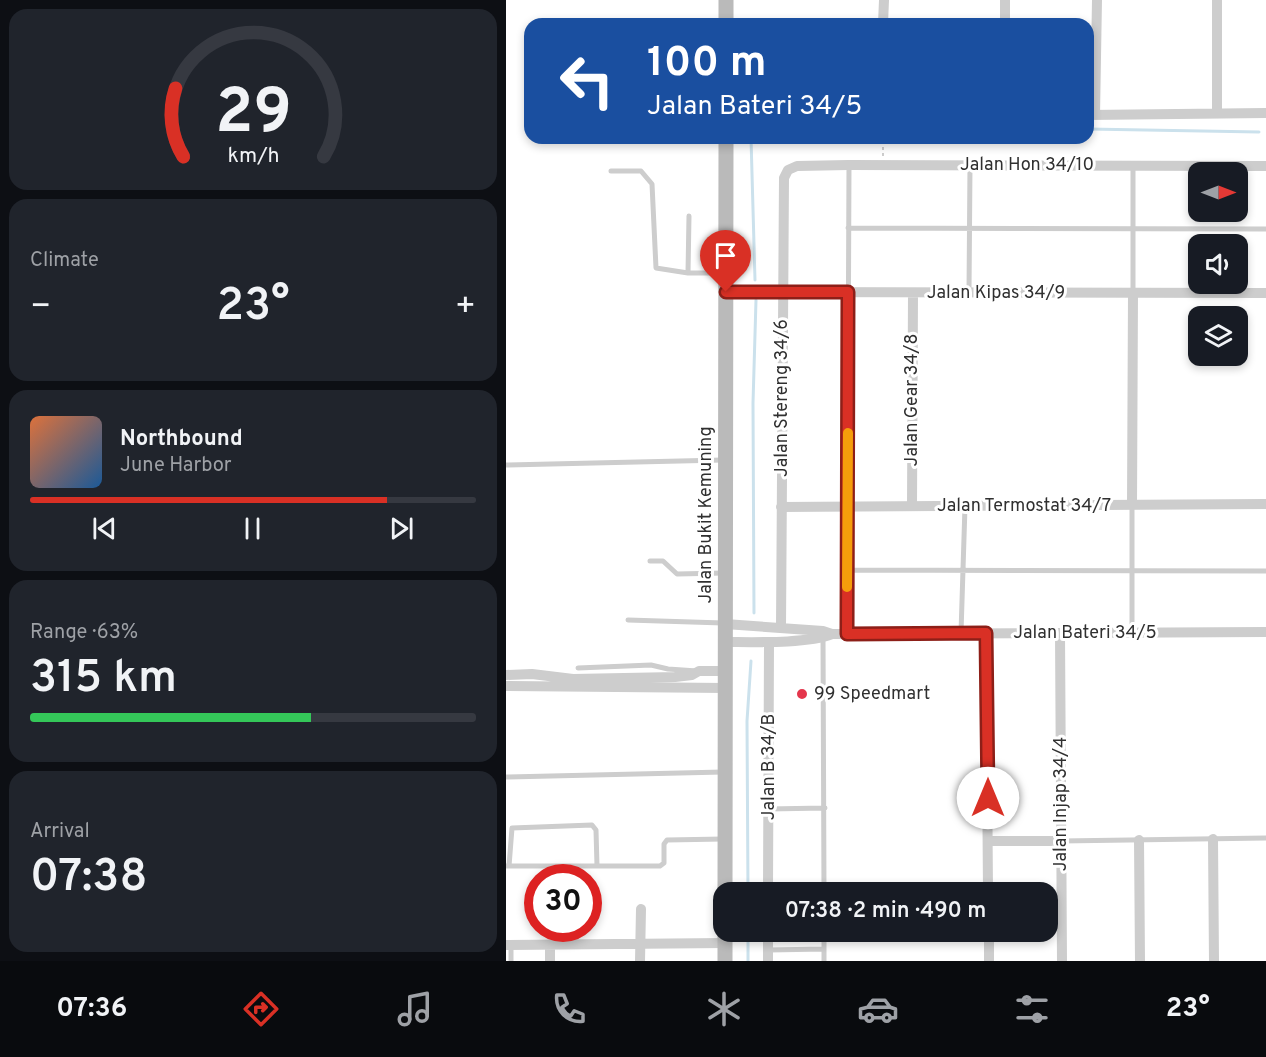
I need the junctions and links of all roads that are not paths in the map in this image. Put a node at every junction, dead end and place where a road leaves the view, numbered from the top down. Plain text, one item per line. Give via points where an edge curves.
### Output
1 (726, 0) edge
2 (884, 0) edge
3 (1005, 0) edge
4 (1097, 0) edge
5 (1217, 0) edge
6 (726, 18) edge
7 (883, 18) edge
8 (1005, 18) edge
9 (1094, 69) edge
10 (1266, 112) edge
11 (1217, 113) junction
12 (1094, 115) edge
13 (726, 144) edge
14 (849, 165) junction
15 (970, 165) junction
16 (1133, 166) junction
17 (1266, 166) edge
18 (788, 170) joint
19 (611, 171) dead end
20 (689, 216) dead end
21 (848, 228) junction
22 (970, 228) junction
23 (1266, 229) edge
24 (1133, 230) junction
25 (688, 273) junction
26 (726, 273) junction
27 (726, 292) junction
28 (782, 292) junction
29 (848, 292) junction
30 (913, 292) junction
31 (969, 292) junction
32 (1133, 293) junction
33 (1266, 293) edge
34 (725, 460) junction
35 (506, 465) edge
36 (1266, 504) edge
37 (1132, 505) junction
38 (912, 506) junction
39 (965, 506) junction
40 (781, 507) junction
41 (848, 507) junction
42 (650, 561) dead end
43 (847, 570) junction
44 (963, 570) junction
45 (1132, 570) junction
46 (1266, 571) edge
47 (725, 573) junction
48 (628, 620) dead end
49 (725, 624) junction
50 (781, 627) junction
51 (1266, 632) edge
52 (960, 633) junction
53 (986, 633) junction
54 (1060, 633) junction
55 (1132, 633) junction
56 (826, 634) junction
57 (847, 634) junction
58 (725, 642) junction
59 (769, 642) junction
60 (578, 668) dead end
61 (699, 671) junction
62 (725, 671) junction
63 (506, 675) edge
64 (506, 686) edge
65 (725, 688) junction
66 (725, 772) junction
67 (506, 777) edge
68 (825, 808) junction
69 (768, 809) junction
70 (1266, 838) edge
71 (725, 839) junction
72 (1213, 839) junction
73 (1139, 840) junction
74 (988, 841) junction
75 (1061, 841) junction
76 (597, 864) edge
77 (602, 866) edge
78 (507, 867) edge
79 (524, 867) edge
80 (725, 882) edge
81 (768, 882) edge
82 (824, 882) edge
83 (989, 882) edge
84 (641, 909) dead end
85 (713, 938) edge
86 (725, 942) edge
87 (824, 942) edge
88 (989, 942) edge
89 (640, 944) junction
90 (509, 945) edge
91 (550, 945) junction
92 (824, 949) junction
93 (768, 956) edge
94 (511, 961) edge
95 (550, 961) edge
96 (640, 961) edge
97 (725, 961) edge
98 (824, 961) edge
99 (989, 961) edge
100 (1062, 961) edge
101 (1140, 961) edge
102 (1214, 961) edge

1 - 6 main road
2 - 7 street
3 - 8 street
4 - 9 street
5 - 11 street
10 - 11 street
11 - 12 street
13 - 26 main road, Jalan Bukit Kemuning
14 - 15 street, Jalan Hon 34/10
14 - 18 street, Jalan Hon 34/10 via 797,166
14 - 21 lane
15 - 16 street, Jalan Hon 34/10
15 - 22 lane
16 - 17 street, Jalan Hon 34/10
16 - 24 lane
18 - 28 street, Jalan Stereng 34/6 via 784,178
19 - 25 lane via 641,171 652,184 656,268
20 - 25 lane
21 - 22 lane
21 - 29 lane
22 - 24 lane
22 - 31 lane
23 - 24 lane
24 - 32 lane
25 - 26 lane
26 - 27 main road, Jalan Bukit Kemuning
27 - 28 street, Jalan Kipas 34/9
27 - 34 main road, Jalan Bukit Kemuning
28 - 29 street, Jalan Kipas 34/9
28 - 40 street, Jalan Stereng 34/6
29 - 30 street, Jalan Kipas 34/9
29 - 41 lane
30 - 31 street, Jalan Kipas 34/9
30 - 38 street, Jalan Gear 34/8
31 - 32 street, Jalan Kipas 34/9
32 - 33 street, Jalan Kipas 34/9
32 - 37 street
34 - 35 lane
34 - 47 main road, Jalan Bukit Kemuning
36 - 37 street, Jalan Termostat 34/7
37 - 39 street, Jalan Termostat 34/7
37 - 45 lane
38 - 39 street, Jalan Termostat 34/7
38 - 41 street, Jalan Termostat 34/7
39 - 44 lane
40 - 41 street, Jalan Termostat 34/7
40 - 50 street, Jalan Stereng 34/6
41 - 43 lane
42 - 47 lane via 663,561 677,574
43 - 44 lane
43 - 57 lane
44 - 45 lane
44 - 52 lane
45 - 46 lane
45 - 55 lane
47 - 49 main road, Jalan Bukit Kemuning
48 - 49 lane
49 - 50 street
49 - 58 main road, Jalan Bukit Kemuning
50 - 56 street
51 - 55 street, Jalan Bateri 34/5
52 - 53 street, Jalan Bateri 34/5
52 - 57 street, Jalan Bateri 34/5
53 - 54 street, Jalan Bateri 34/5
53 - 74 street
54 - 55 street, Jalan Bateri 34/5
54 - 75 street, Jalan Injap 34/4
56 - 57 street, Jalan Bateri 34/5
56 - 59 street
56 - 68 lane
58 - 59 street
58 - 62 main road, Jalan Bukit Kemuning
59 - 69 street, Jalan B 34/B
60 - 61 lane via 651,665
61 - 62 street
61 - 63 street via 663,677 573,679
62 - 65 main road, Jalan Bukit Kemuning
64 - 65 street
65 - 66 main road, Jalan Bukit Kemuning
66 - 67 lane
66 - 71 main road, Jalan Bukit Kemuning
68 - 69 lane
68 - 82 lane
69 - 81 street, Jalan B 34/B
70 - 72 lane
71 - 77 lane via 667,840 664,863 660,866
71 - 80 main road, Jalan Bukit Kemuning
72 - 73 lane
72 - 102 street
73 - 75 lane
73 - 101 street
74 - 75 street
74 - 83 street
75 - 100 street, Jalan Injap 34/4
76 - 78 lane via 596,830 592,825 512,828
78 - 79 lane
84 - 89 street
85 - 89 street
86 - 97 main road
87 - 92 lane
88 - 99 street
89 - 91 street
89 - 96 street
90 - 91 street
90 - 94 lane
91 - 95 street
92 - 93 lane
92 - 98 lane

